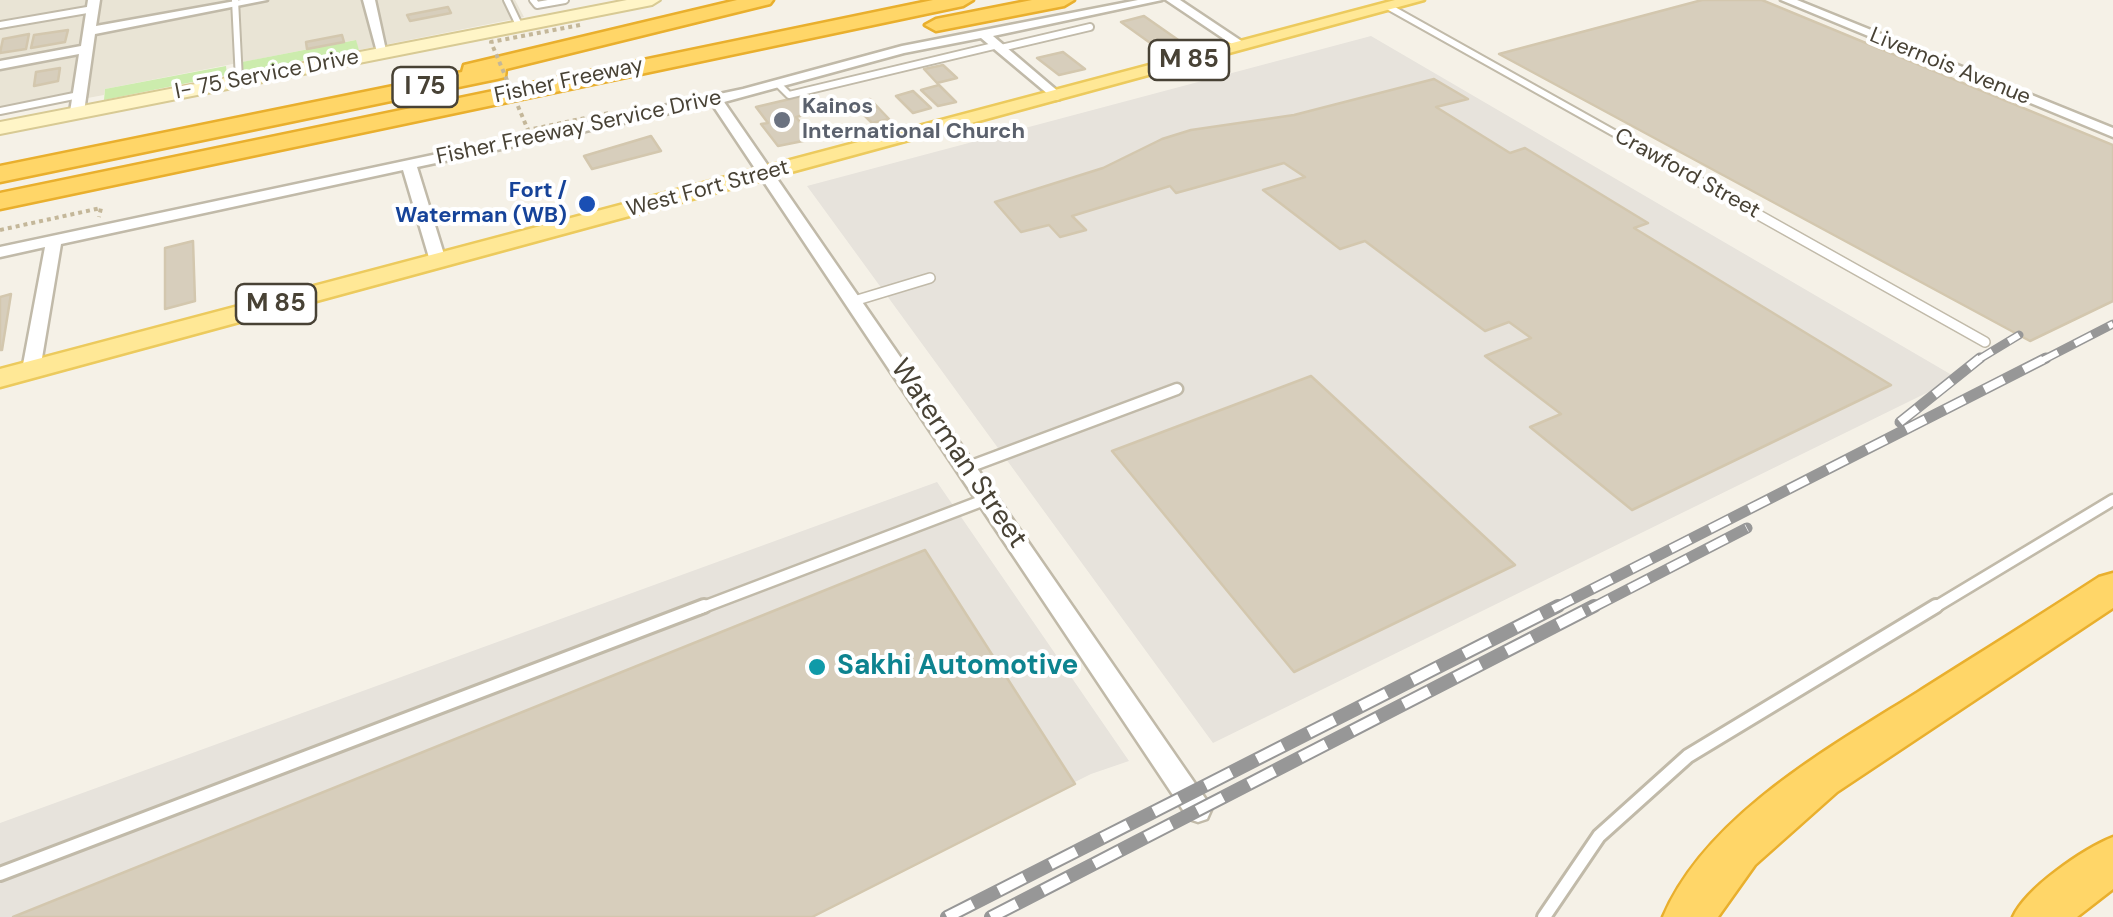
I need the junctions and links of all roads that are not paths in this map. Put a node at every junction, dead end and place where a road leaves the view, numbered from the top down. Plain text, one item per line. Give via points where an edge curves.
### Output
1 (261, 0) edge
2 (369, 0) edge
3 (508, 0) edge
4 (532, 0) edge
5 (564, 0) edge
6 (648, 0) edge
7 (763, 0) edge
8 (850, 0) edge
9 (963, 0) edge
10 (1064, 0) edge
11 (1156, 0) edge
12 (1172, 0) edge
13 (1787, 0) edge
14 (236, 2) edge
15 (1401, 2) edge
16 (93, 4) edge
17 (0, 24) edge
18 (519, 26) junction
19 (1090, 27) dead end
20 (89, 31) junction
21 (983, 33) junction
22 (999, 46) junction
23 (1244, 46) junction
24 (86, 49) junction
25 (384, 52) junction
26 (0, 65) edge
27 (239, 80) junction
28 (778, 84) junction
29 (1055, 96) junction
30 (715, 99) junction
31 (78, 104) junction
32 (0, 110) edge
33 (246, 123) junction
34 (0, 128) edge
35 (2113, 133) edge
36 (261, 147) junction
37 (409, 164) junction
38 (0, 174) edge
39 (765, 174) junction
40 (0, 201) edge
41 (54, 240) junction
42 (0, 252) edge
43 (438, 261) junction
44 (930, 278) dead end
45 (854, 301) junction
46 (1985, 342) dead end
47 (30, 370) junction
48 (0, 378) edge
49 (1178, 389) dead end
50 (966, 468) junction
51 (988, 499) junction
52 (2113, 500) edge
53 (2113, 588) edge
54 (1198, 810) dead end
55 (2113, 860) edge
56 (0, 874) edge
57 (1544, 917) edge
58 (1688, 917) edge
59 (2038, 917) edge

1 - 14 street
2 - 25 street
3 - 18 lane
4 - 5 lane
6 - 18 main road, I- 75 Service Drive
7 - 33 highway
8 - 33 highway, Fisher Freeway / I 75
9 - 36 highway, Fisher Freeway / I 75
10 - 36 highway
11 - 21 street, Fisher Freeway Service Drive
12 - 23 street
13 - 35 street, Livernois Avenue
14 - 20 street
14 - 27 lane
15 - 23 main road, West Fort Street / M 85
15 - 46 lane, Crawford Street
16 - 17 lane
16 - 20 street
18 - 25 main road, I- 75 Service Drive
19 - 22 lane
20 - 24 street
21 - 22 street
21 - 28 street, Fisher Freeway Service Drive
22 - 28 lane via 789,95
22 - 29 street
23 - 29 main road, West Fort Street / M 85
24 - 26 street
24 - 31 street
25 - 27 main road, I- 75 Service Drive
27 - 31 main road, I- 75 Service Drive
28 - 30 street, Fisher Freeway Service Drive
29 - 39 main road, West Fort Street / M 85
30 - 37 street, Fisher Freeway Service Drive
30 - 39 street, Waterman Street
31 - 32 lane
31 - 34 main road, I- 75 Service Drive
33 - 38 highway, Fisher Freeway / I 75
36 - 40 highway, Fisher Freeway / I 75
37 - 41 street, Fisher Freeway Service Drive
37 - 43 street
39 - 43 main road, West Fort Street / M 85
39 - 45 street, Waterman Street
41 - 42 street, Fisher Freeway Service Drive
41 - 47 street
43 - 47 main road, West Fort Street / M 85
44 - 45 lane
45 - 50 street, Waterman Street
47 - 48 main road, West Fort Street / M 85
49 - 50 lane
50 - 51 street, Waterman Street
51 - 54 street, Waterman Street
51 - 56 lane
52 - 57 lane via 1688,756 1598,836
53 - 58 highway via 1821,778 1738,849
55 - 59 highway

